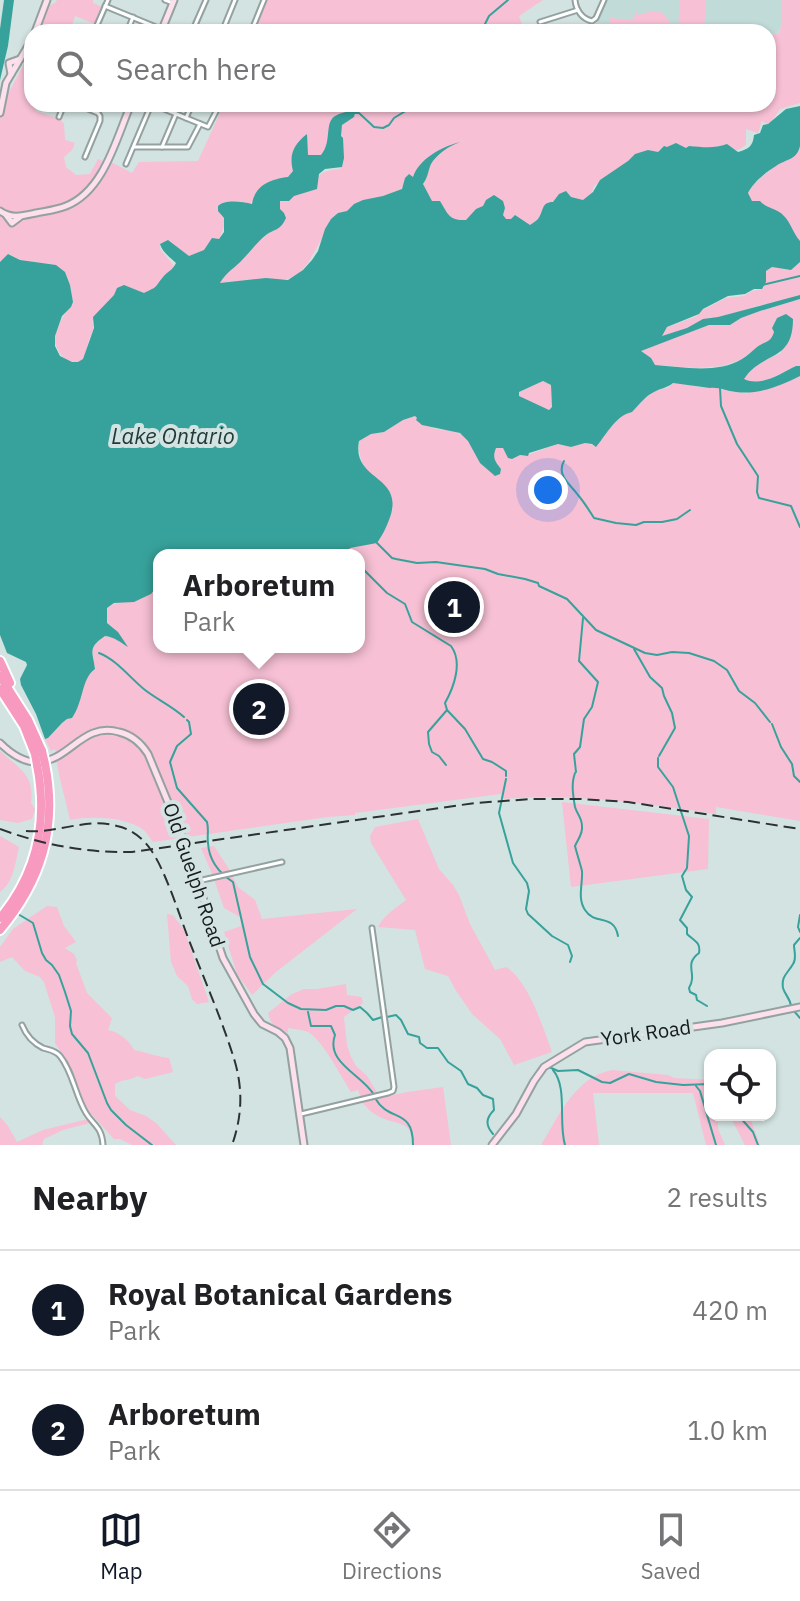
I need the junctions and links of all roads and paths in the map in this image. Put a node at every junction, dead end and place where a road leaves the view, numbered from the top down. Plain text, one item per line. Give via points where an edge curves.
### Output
1 (47, 0) edge
2 (108, 0) edge
3 (165, 0) edge
4 (206, 0) edge
5 (235, 0) edge
6 (264, 0) edge
7 (575, 0) edge
8 (604, 0) edge
9 (173, 2) edge
10 (105, 6) junction
11 (578, 10) junction
12 (133, 17) junction
13 (540, 22) dead end
14 (38, 24) edge
15 (97, 24) edge
16 (130, 24) edge
17 (148, 24) edge
18 (165, 24) edge
19 (196, 24) edge
20 (225, 24) edge
21 (254, 24) edge
22 (24, 53) edge
23 (61, 112) edge
24 (96, 112) edge
25 (127, 112) edge
26 (149, 112) edge
27 (172, 112) edge
28 (189, 112) edge
29 (216, 112) edge
30 (0, 113) edge
31 (176, 114) junction
32 (59, 117) dead end
33 (186, 118) junction
34 (200, 124) junction
35 (134, 147) junction
36 (162, 147) junction
37 (85, 157) dead end
38 (126, 164) dead end
39 (3, 214) edge
40 (0, 661) edge
41 (0, 676) edge
42 (0, 689) edge
43 (20, 705) junction
44 (0, 743) edge
45 (38, 753) junction
46 (41, 764) junction
47 (282, 862) dead end
48 (198, 881) junction
49 (0, 918) edge
50 (372, 928) dead end
51 (0, 930) edge
52 (800, 1007) edge
53 (22, 1025) dead end
54 (299, 1115) junction
55 (103, 1145) edge
56 (304, 1145) edge
57 (492, 1145) edge

1 - 14 street
2 - 10 street
3 - 9 street
4 - 19 street
5 - 20 street
6 - 21 street
7 - 11 street
8 - 11 street via 594,20
9 - 18 street
10 - 12 street
10 - 15 street
11 - 13 street
12 - 16 street
12 - 17 street
22 - 30 street via 9,63 11,75
23 - 32 street
24 - 37 street via 100,121
25 - 39 street via 99,177 81,198 12,223
26 - 35 street
27 - 31 street
28 - 33 street
29 - 34 street via 209,127
31 - 33 street
31 - 36 street
33 - 34 street
34 - 36 street via 189,147
35 - 36 street
35 - 38 street
40 - 43 highway
41 - 43 highway
42 - 45 highway
43 - 45 highway via 37,737
44 - 48 street, Old Guelph Road, bridge via 22,759 39,762 94,732 128,735 148,754
45 - 46 highway, bridge
46 - 49 highway via 37,849 22,886
46 - 51 highway via 50,798 46,845 26,895
47 - 48 street
48 - 54 street, Old Guelph Road via 239,989 262,1024 278,1032 290,1048
50 - 54 street via 393,1091
52 - 57 street, York Road via 585,1042 544,1067
53 - 55 street via 32,1040 61,1057 87,1116 99,1127
54 - 56 street, Old Guelph Road

